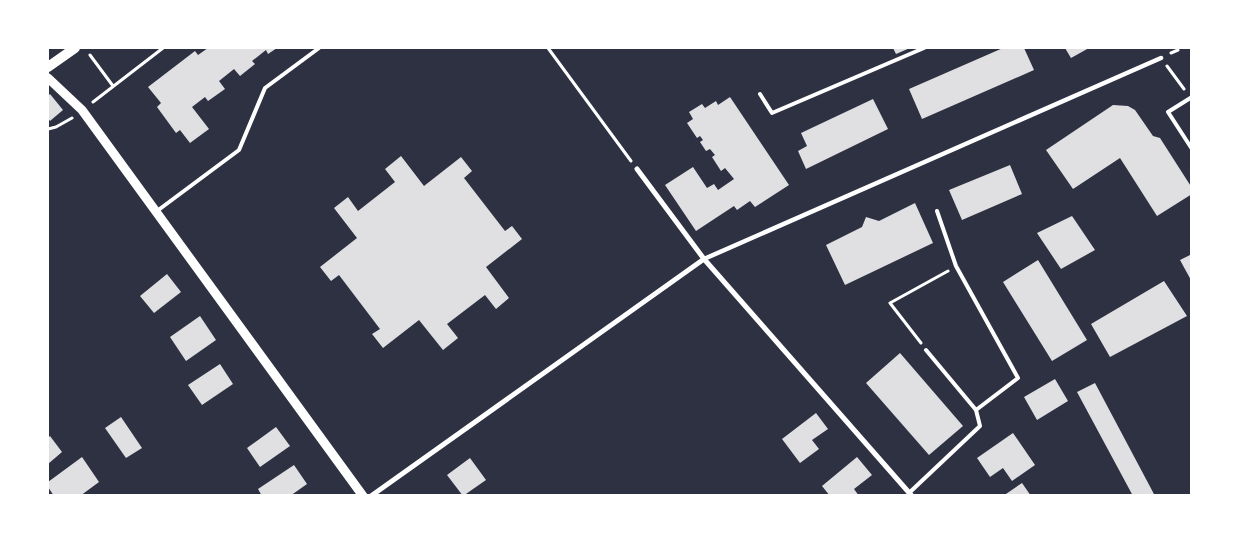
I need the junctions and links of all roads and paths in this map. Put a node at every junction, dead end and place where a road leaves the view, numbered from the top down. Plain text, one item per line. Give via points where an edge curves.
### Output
1 (75, 48) edge
2 (163, 48) edge
3 (319, 48) edge
4 (548, 48) edge
5 (924, 48) edge
6 (90, 55) dead end
7 (1161, 58) joint
8 (48, 67) edge
9 (48, 78) edge
10 (113, 86) junction
11 (760, 94) dead end
12 (1191, 97) edge
13 (88, 105) dead end
14 (74, 116) dead end
15 (48, 129) edge
16 (1192, 149) edge
17 (637, 169) joint
18 (157, 210) junction
19 (937, 211) dead end
20 (704, 259) junction
21 (956, 266) junction
22 (926, 350) joint
23 (976, 410) junction
24 (910, 494) edge
25 (363, 496) edge
26 (371, 496) edge

1 - 8 main road
2 - 10 path
3 - 18 lane via 265,88 240,150
4 - 17 path
5 - 11 lane via 772,113
6 - 10 path
7 - 12 path
7 - 20 street
9 - 18 street via 82,110
10 - 13 path
12 - 16 lane via 1168,112
14 - 15 path
17 - 20 street
18 - 25 street
19 - 21 lane
20 - 24 street
20 - 26 street
21 - 22 path via 890,303
21 - 23 lane via 1018,378
22 - 23 lane
23 - 24 lane via 980,426

